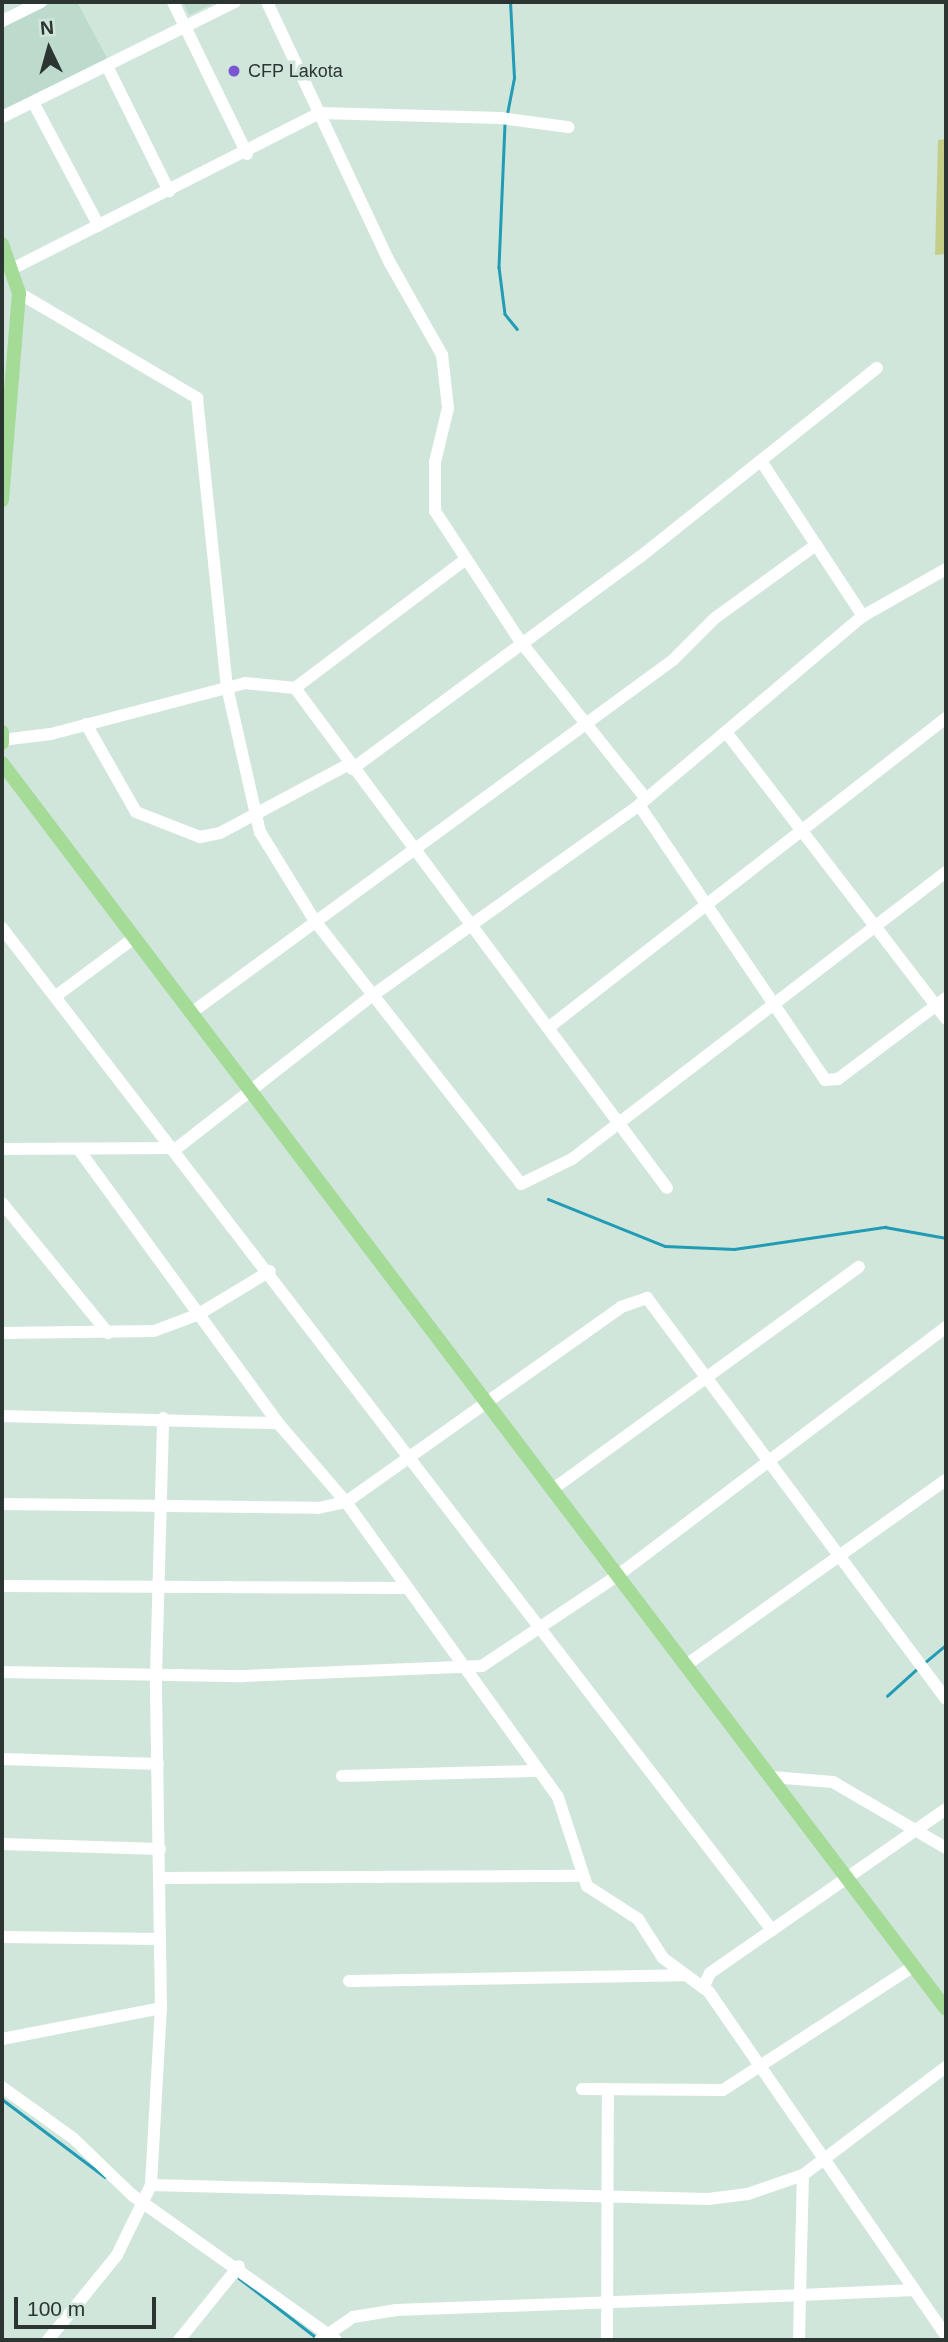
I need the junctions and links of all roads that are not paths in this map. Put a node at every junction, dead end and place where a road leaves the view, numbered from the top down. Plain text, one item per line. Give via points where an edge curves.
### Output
1 (41, 2) edge
2 (173, 2) edge
3 (235, 2) edge
4 (267, 2) edge
5 (2, 21) edge
6 (186, 26) junction
7 (107, 66) junction
8 (33, 102) junction
9 (320, 113) junction
10 (2, 117) edge
11 (568, 127) dead end
12 (247, 154) junction
13 (169, 191) junction
14 (99, 226) junction
15 (2, 244) edge
16 (14, 268) junction
17 (19, 293) junction
18 (877, 368) dead end
19 (761, 461) junction
20 (2, 500) edge
21 (816, 545) junction
22 (465, 561) junction
23 (946, 569) edge
24 (863, 616) junction
25 (520, 641) junction
26 (227, 687) junction
27 (295, 688) junction
28 (946, 718) edge
29 (86, 724) junction
30 (586, 725) junction
31 (2, 732) edge
32 (726, 732) junction
33 (2, 741) edge
34 (2, 763) edge
35 (350, 766) junction
36 (643, 802) junction
37 (254, 815) junction
38 (798, 829) junction
39 (411, 850) junction
40 (946, 872) edge
41 (707, 900) junction
42 (315, 921) junction
43 (469, 926) junction
44 (873, 926) junction
45 (2, 928) edge
46 (134, 938) junction
47 (373, 995) junction
48 (56, 996) junction
49 (946, 998) edge
50 (935, 1006) junction
51 (773, 1007) junction
52 (191, 1013) junction
53 (946, 1019) edge
54 (548, 1028) junction
55 (253, 1091) junction
56 (619, 1121) junction
57 (177, 1148) junction
58 (2, 1149) edge
59 (79, 1150) junction
60 (667, 1188) dead end
61 (2, 1203) edge
62 (859, 1267) dead end
63 (270, 1271) junction
64 (197, 1315) junction
65 (946, 1327) edge
66 (2, 1333) edge
67 (108, 1333) junction
68 (707, 1375) junction
69 (487, 1399) junction
70 (2, 1416) edge
71 (163, 1418) junction
72 (278, 1423) junction
73 (409, 1454) junction
74 (772, 1457) junction
75 (946, 1480) edge
76 (553, 1489) junction
77 (346, 1502) junction
78 (2, 1504) edge
79 (163, 1504) junction
80 (841, 1556) junction
81 (617, 1576) junction
82 (2, 1586) edge
83 (406, 1588) junction
84 (163, 1589) junction
85 (541, 1628) junction
86 (689, 1663) junction
87 (466, 1670) junction
88 (2, 1672) edge
89 (156, 1675) junction
90 (946, 1699) edge
91 (2, 1759) edge
92 (158, 1764) junction
93 (538, 1772) junction
94 (342, 1776) dead end
95 (772, 1777) junction
96 (946, 1809) edge
97 (913, 1832) junction
98 (2, 1844) edge
99 (946, 1848) edge
100 (160, 1849) junction
101 (580, 1876) junction
102 (160, 1878) junction
103 (847, 1879) junction
104 (772, 1930) junction
105 (2, 1937) edge
106 (160, 1939) junction
107 (914, 1966) junction
108 (685, 1975) junction
109 (349, 1981) dead end
110 (704, 1986) junction
111 (161, 2008) junction
112 (946, 2009) edge
113 (2, 2039) edge
114 (946, 2067) edge
115 (761, 2070) junction
116 (2, 2087) edge
117 (582, 2089) dead end
118 (608, 2089) junction
119 (822, 2160) junction
120 (803, 2175) junction
121 (151, 2185) junction
122 (609, 2198) junction
123 (145, 2204) junction
124 (239, 2266) junction
125 (915, 2290) junction
126 (800, 2295) junction
127 (606, 2299) junction
128 (942, 2321) edge
129 (946, 2335) edge
130 (327, 2338) edge
131 (48, 2340) edge
132 (179, 2340) edge
133 (607, 2340) edge
134 (799, 2340) edge

1 - 5 street
2 - 6 street
3 - 6 street
4 - 9 street
6 - 7 street
6 - 12 street
7 - 8 street
7 - 13 street
8 - 10 street
8 - 14 street
9 - 11 street via 501,118
9 - 12 street
9 - 22 street via 390,262 442,355 448,408 432,490 435,511
12 - 13 street
13 - 14 street
14 - 16 street
15 - 16 main road
16 - 17 main road
17 - 20 main road
17 - 26 street via 197,398
18 - 19 street
19 - 21 street
19 - 25 street
21 - 24 street
21 - 30 street via 715,618 673,660
22 - 25 street
22 - 27 street
23 - 24 street
24 - 32 street
25 - 30 street
25 - 35 street
26 - 27 street
26 - 29 street
26 - 37 street
27 - 35 street
28 - 38 street
29 - 33 street
29 - 37 street via 136,812 149,822 200,837
30 - 36 street
30 - 39 street
31 - 33 main road
32 - 36 street
32 - 38 street
34 - 46 main road
35 - 37 street
35 - 39 street
36 - 41 street
36 - 43 street
37 - 42 street
38 - 41 street
38 - 44 street
39 - 42 street
39 - 43 street
40 - 44 street
41 - 51 street
41 - 54 street
42 - 47 street
42 - 52 street
43 - 47 street
43 - 54 street
44 - 50 street
44 - 51 street
45 - 48 street
46 - 48 street
46 - 52 main road
47 - 55 street
47 - 56 street via 521,1184 548,1175
48 - 57 street
49 - 50 street
50 - 51 street via 830,1081 819,1076
50 - 53 street
51 - 56 street
52 - 55 main road
54 - 56 street
55 - 57 street
55 - 69 main road
56 - 60 street
57 - 59 street
57 - 63 street
58 - 59 street
59 - 64 street
61 - 67 street
62 - 68 street
63 - 64 street
63 - 73 street
64 - 67 street via 154,1331
64 - 72 street
65 - 74 street
66 - 67 street
68 - 69 street via 661,1308 640,1297
68 - 74 street
68 - 76 street
69 - 73 street
69 - 76 main road
70 - 71 street
71 - 72 street
71 - 79 street
72 - 77 street
73 - 77 street
73 - 85 street
74 - 80 street
74 - 81 street
75 - 80 street
76 - 81 main road
77 - 79 street via 318,1508
77 - 83 street
78 - 79 street
79 - 84 street
80 - 86 street
80 - 90 street
81 - 85 street
81 - 86 main road
82 - 84 street
83 - 84 street
83 - 87 street
84 - 89 street
85 - 87 street
85 - 104 street
86 - 95 main road
87 - 89 street
87 - 93 street
88 - 89 street
89 - 92 street
91 - 92 street
92 - 100 street
93 - 94 street
93 - 101 street via 567,1816
95 - 97 street via 833,1782
95 - 103 main road
96 - 97 street
97 - 99 street
97 - 103 street
98 - 100 street
100 - 102 street
101 - 102 street
101 - 108 street via 638,1919 663,1958
102 - 106 street
103 - 104 street
103 - 107 main road
104 - 110 street via 710,1973
105 - 106 street
106 - 111 street
107 - 112 main road
107 - 115 street
108 - 109 street
108 - 110 street
110 - 115 street
111 - 113 street
111 - 121 street
114 - 119 street
115 - 118 street via 706,2094 658,2086
115 - 119 street
116 - 123 street via 73,2138
117 - 118 street
118 - 122 street
119 - 120 street
119 - 125 street
120 - 122 street via 726,2197
120 - 126 street
121 - 122 street
121 - 123 street
122 - 127 street
123 - 124 street
123 - 131 street via 117,2255
124 - 130 street
124 - 132 street
125 - 126 street
125 - 128 street
126 - 127 street
126 - 134 street
127 - 130 street via 376,2312
127 - 133 street
128 - 129 street

